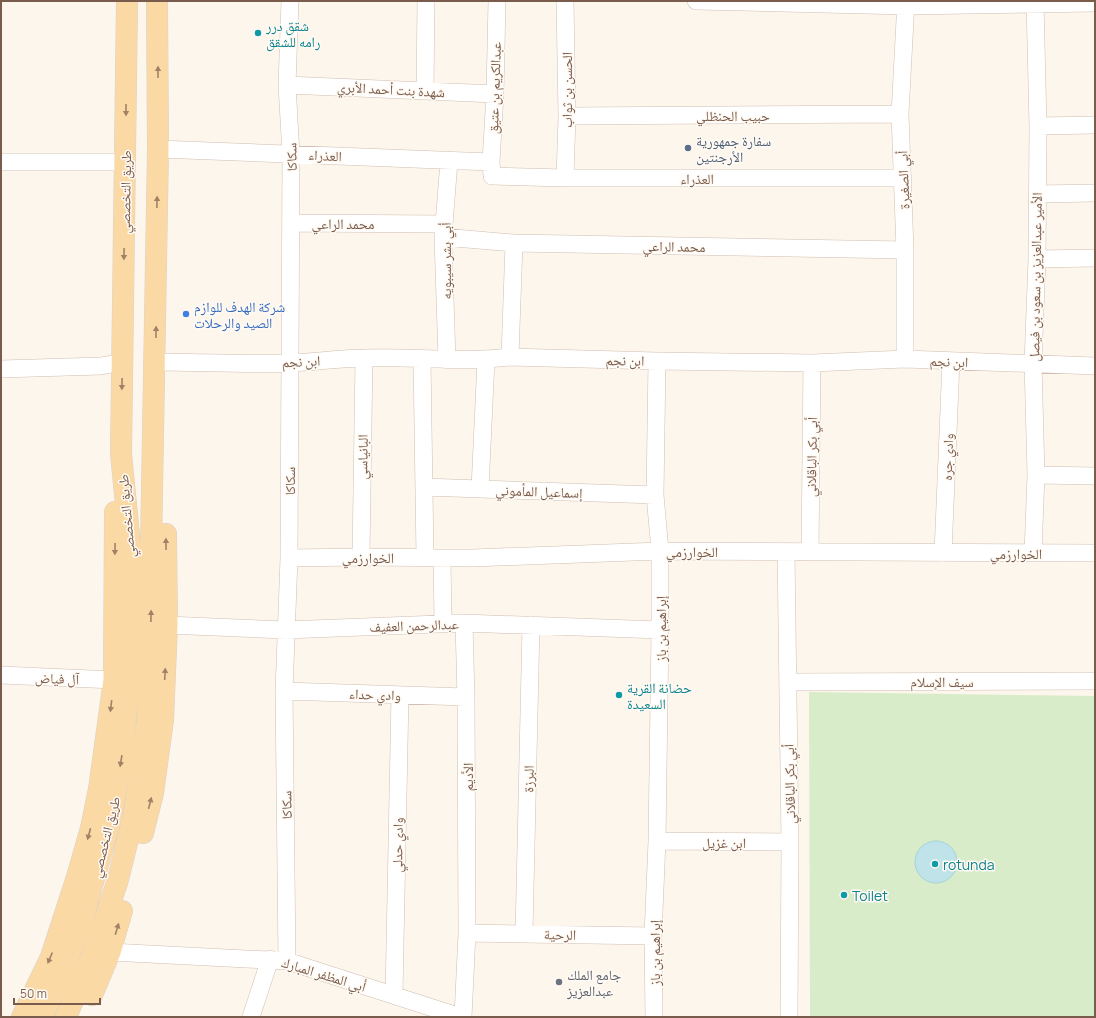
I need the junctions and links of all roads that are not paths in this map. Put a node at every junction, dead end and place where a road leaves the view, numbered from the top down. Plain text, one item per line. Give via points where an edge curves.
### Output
1 (127, 1) edge
2 (157, 1) edge
3 (290, 1) edge
4 (426, 1) edge
5 (497, 1) edge
6 (565, 1) edge
7 (696, 1) edge
8 (1035, 3) edge
9 (1095, 3) edge
10 (906, 4) edge
11 (287, 85) junction
12 (425, 91) junction
13 (495, 94) junction
14 (900, 114) junction
15 (567, 116) junction
16 (1095, 125) edge
17 (1038, 126) junction
18 (158, 149) junction
19 (291, 154) junction
20 (449, 161) junction
21 (1, 162) edge
22 (125, 162) junction
23 (491, 169) junction
24 (565, 178) junction
25 (903, 178) junction
26 (1095, 193) edge
27 (1037, 194) junction
28 (291, 223) junction
29 (443, 230) junction
30 (514, 243) junction
31 (906, 250) junction
32 (1095, 258) edge
33 (1037, 259) junction
34 (510, 357) junction
35 (364, 358) junction
36 (422, 358) junction
37 (905, 359) junction
38 (447, 360) junction
39 (486, 360) junction
40 (657, 361) junction
41 (951, 361) junction
42 (123, 362) junction
43 (155, 362) junction
44 (812, 362) junction
45 (290, 363) junction
46 (1033, 364) junction
47 (1095, 366) edge
48 (1, 369) edge
49 (121, 454) junction
50 (1036, 475) junction
51 (1095, 476) edge
52 (424, 487) junction
53 (480, 489) junction
54 (655, 495) junction
55 (660, 551) junction
56 (786, 552) junction
57 (810, 552) junction
58 (943, 553) junction
59 (1034, 553) junction
60 (1095, 553) edge
61 (361, 557) junction
62 (425, 557) junction
63 (289, 558) junction
64 (442, 558) junction
65 (464, 623) junction
66 (167, 625) junction
67 (531, 625) junction
68 (286, 630) junction
69 (660, 630) junction
70 (1, 675) edge
71 (114, 680) junction
72 (1095, 681) edge
73 (788, 682) junction
74 (284, 691) junction
75 (400, 695) junction
76 (466, 697) junction
77 (657, 841) junction
78 (790, 842) junction
79 (468, 933) junction
80 (524, 934) junction
81 (653, 936) junction
82 (110, 952) junction
83 (270, 959) junction
84 (287, 961) junction
85 (394, 995) junction
86 (22, 1017) edge
87 (42, 1017) edge
88 (66, 1017) edge
89 (82, 1017) edge
90 (251, 1017) edge
91 (462, 1017) edge
92 (654, 1017) edge
93 (789, 1017) edge

1 -> 22 main road, طريق التخصصي
18 -> 2 main road, طريق التخصصي
3 - 11 street, سكاكا
4 - 12 street
5 - 13 street, عبدالكريم بن عتيق
6 - 15 street, الحسن بن ثواب
7 - 10 street
8 - 9 street
8 - 10 street
8 - 17 street, الأمير عبدالعزيز بن سعود بن فيصل
10 - 14 street, أبي الصغيرة
11 - 12 street, شهدة بنت أحمد الأبري
11 - 19 street, سكاكا
12 - 13 street, شهدة بنت أحمد الأبري
13 - 23 street, عبدالكريم بن عتيق
14 - 15 street, حبيب الحنظلي
14 - 25 street, أبي الصغيرة
15 - 24 street, الحسن بن ثواب
16 - 17 street
17 - 27 street, الأمير عبدالعزيز بن سعود بن فيصل
18 - 19 street, العذراء
43 -> 18 main road, طريق التخصصي
19 - 20 street, العذراء
19 - 28 street, سكاكا
20 - 23 street, العذراء
20 - 29 street, أبي بشر سيبويه
21 - 22 street
22 -> 42 main road, طريق التخصصي
23 - 24 street, العذراء
24 - 25 street, العذراء
25 - 31 street, أبي الصغيرة
26 - 27 street
27 - 33 street, الأمير عبدالعزيز بن سعود بن فيصل
28 - 29 street, محمد الراعي
28 - 45 street, سكاكا
29 - 30 street, محمد الراعي
29 - 38 street, أبي بشر سيبويه
30 - 31 street, محمد الراعي
30 - 34 street
31 - 37 street, أبي الصغيرة
32 - 33 street
33 - 46 street, الأمير عبدالعزيز بن سعود بن فيصل
34 - 39 street, ابن نجم
34 - 40 street, ابن نجم
35 - 36 street, ابن نجم
35 - 45 street, ابن نجم
35 - 61 street, البانياسي
36 - 38 street, ابن نجم
36 - 52 street
37 - 41 street, ابن نجم
37 - 44 street, ابن نجم
38 - 39 street, ابن نجم
39 - 53 street
40 - 44 street, ابن نجم
40 - 54 street, إبراهيم بن باز
41 - 46 street, ابن نجم
41 - 58 street, وادي جره
42 - 48 street via 101,366
42 -> 49 main road, طريق التخصصي
43 - 45 street, ابن نجم
66 -> 43 main road via 166,518
88 -> 43 main road, طريق التخصصي via 91,960 117,884 134,815 148,717
44 - 57 street, أبي بكر الباقلاني
45 - 63 street, سكاكا
46 - 47 street, ابن نجم
46 - 50 street, الأمير عبدالعزيز بن سعود بن فيصل
49 -> 71 main road via 115,482
49 -> 87 main road, طريق التخصصي via 130,545 130,673 123,748 111,819 82,921 63,972
50 - 51 street
50 - 59 street, الأمير عبدالعزيز بن سعود بن فيصل
52 - 53 street, إسماعيل المأموني
52 - 62 street
53 - 54 street, إسماعيل المأموني
54 - 55 street, إبراهيم بن باز
55 - 56 street, الخوارزمي
55 - 64 street, الخوارزمي
55 - 69 street, إبراهيم بن باز
56 - 57 street, الخوارزمي
56 - 73 street, أبي بكر الباقلاني
57 - 58 street, الخوارزمي
58 - 59 street, الخوارزمي
59 - 60 street, الخوارزمي
61 - 62 street, الخوارزمي
61 - 63 street, الخوارزمي
62 - 64 street, الخوارزمي
63 - 68 street, سكاكا
64 - 65 street via 443,624
65 - 67 street, عبدالرحمن العفيف
65 - 68 street, عبدالرحمن العفيف
65 - 76 street, الأديم
66 - 68 street, عبدالرحمن العفيف
82 -> 66 main road via 153,794 163,720
67 - 69 street, عبدالرحمن العفيف
67 - 80 street, البرزة
68 - 74 street, سكاكا
69 - 77 street, إبراهيم بن باز
70 - 71 street, آل فياض
71 -> 86 main road via 99,789 87,842 51,957
72 - 73 street, سيف الإسلام
73 - 78 street, أبي بكر الباقلاني
74 - 75 street, وادي حداء
74 - 84 street, سكاكا
75 - 76 street, وادي حداء
75 - 85 street, وادي حدلي
76 - 79 street, الأديم
77 - 78 street, ابن غزيل
77 - 81 street, إبراهيم بن باز
78 - 93 street, أبي بكر الباقلاني
79 - 80 street, الرحية
79 - 91 street, الأديم
80 - 81 street, الرحية
81 - 92 street, إبراهيم بن باز
82 - 83 street, أبي المظفر المبارك
82 - 89 main road
83 - 84 street, أبي المظفر المبارك
83 - 90 street
84 - 85 street, أبي المظفر المبارك
85 - 91 street, أبي المظفر المبارك

